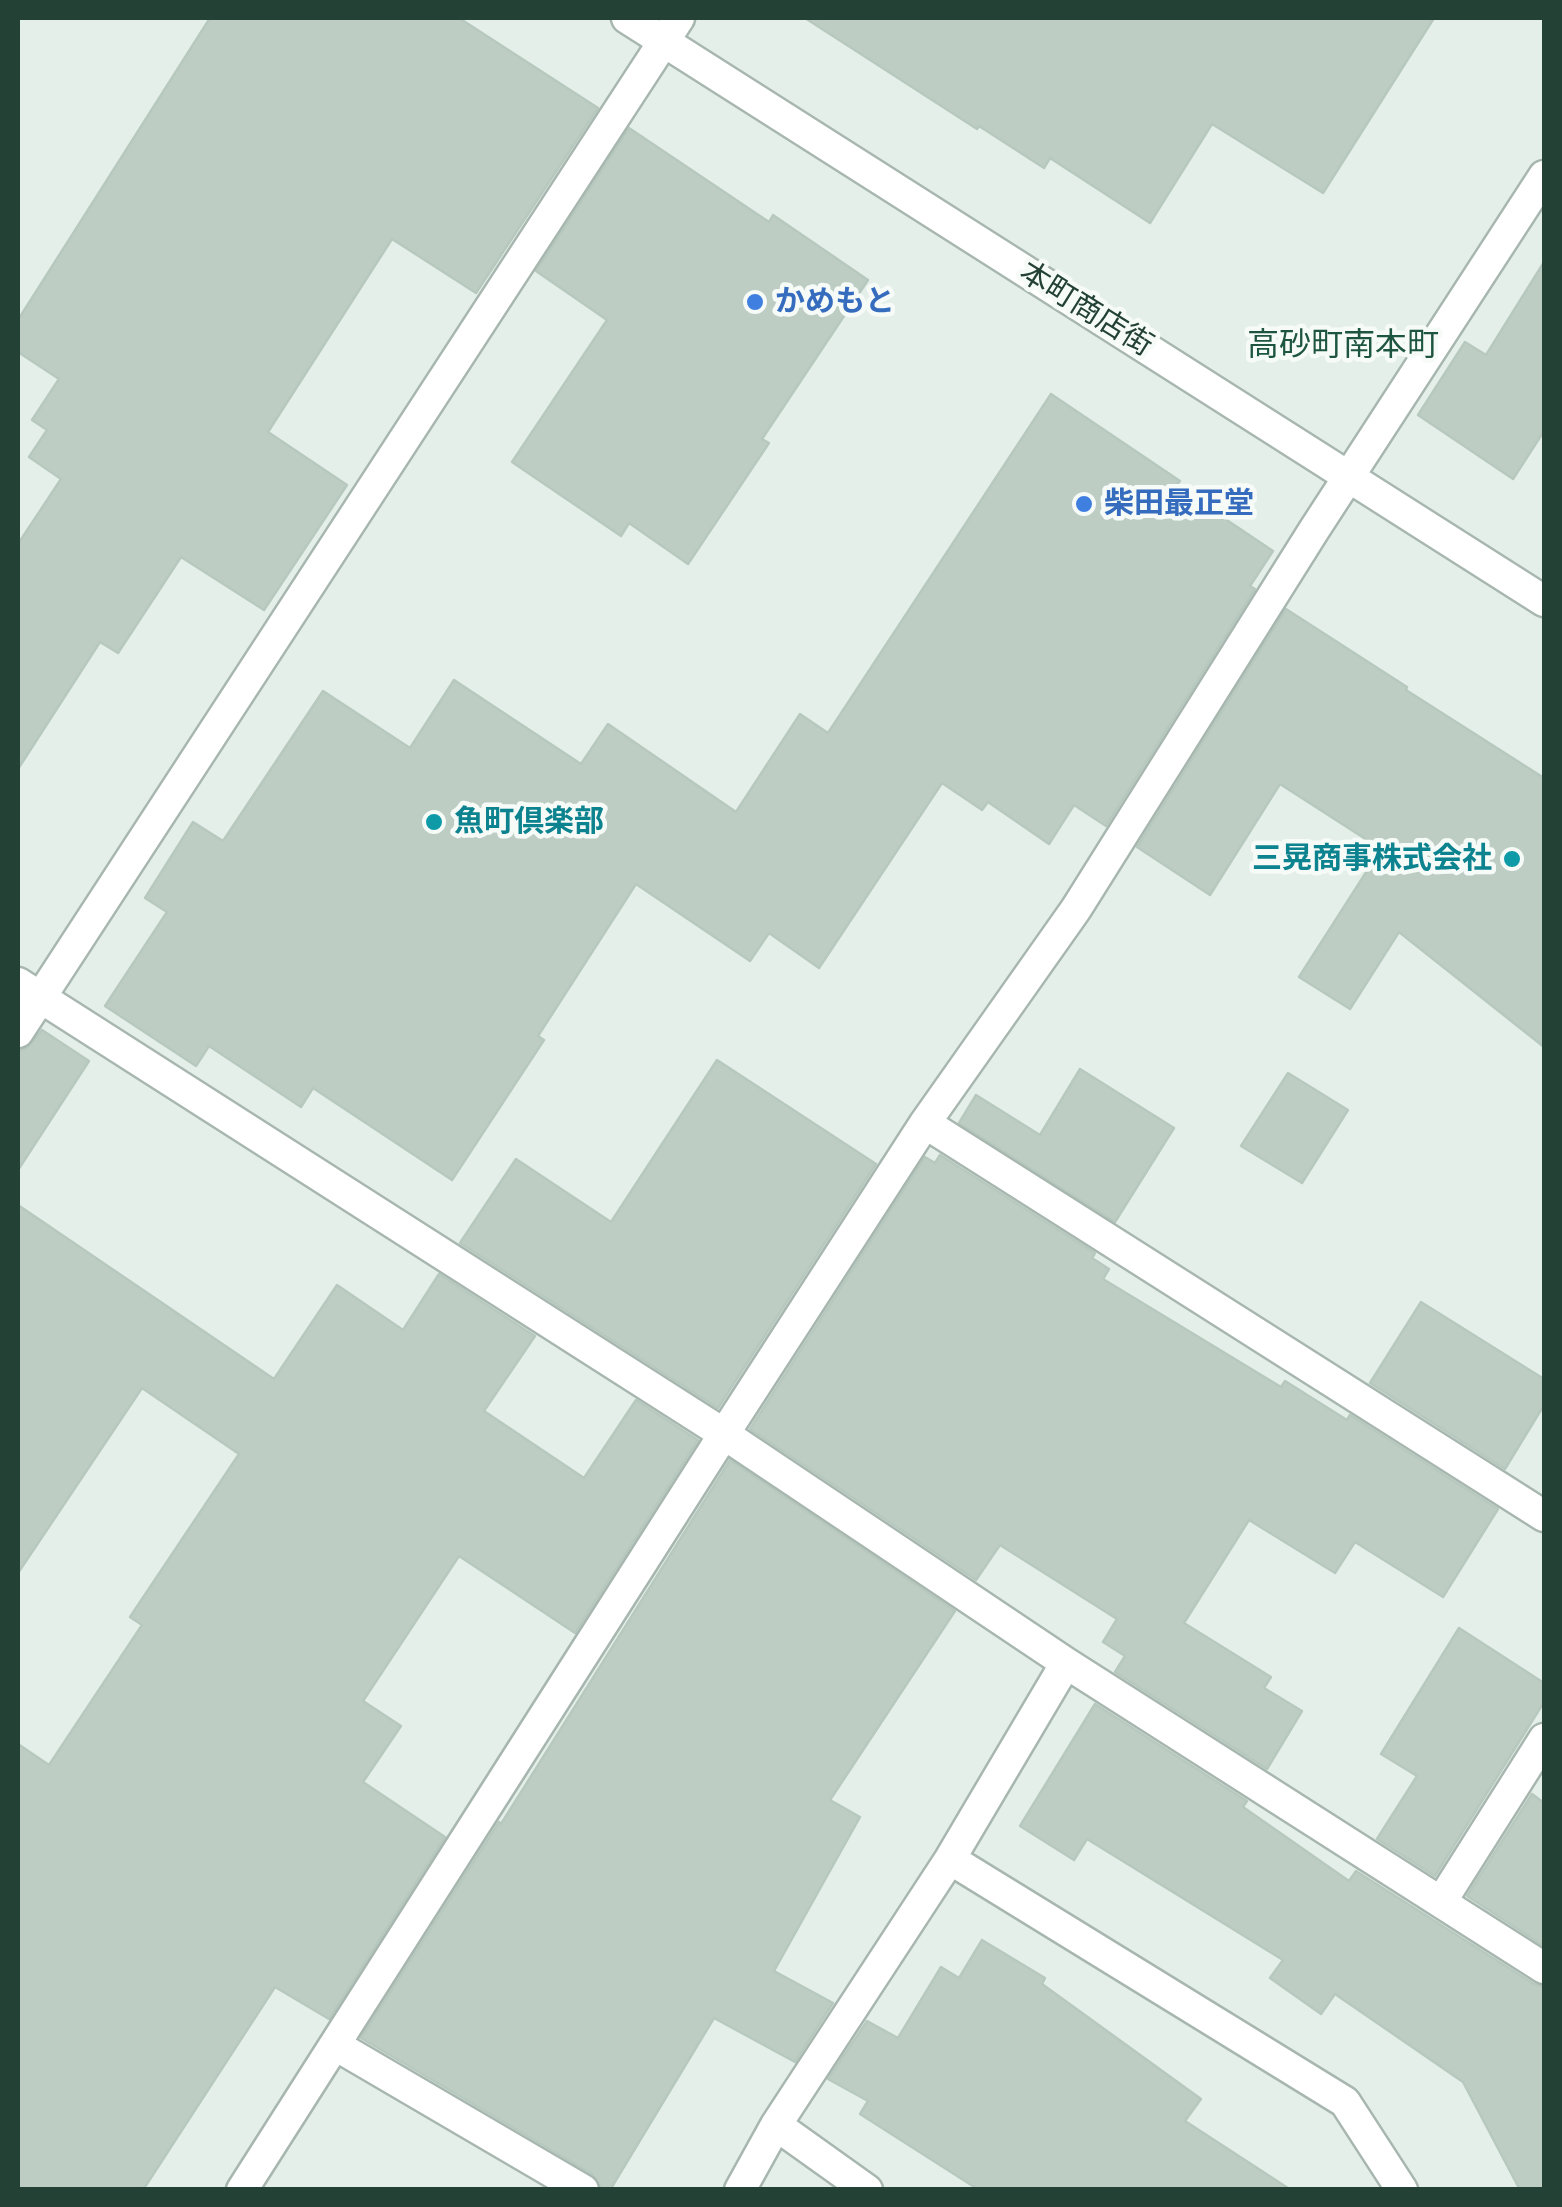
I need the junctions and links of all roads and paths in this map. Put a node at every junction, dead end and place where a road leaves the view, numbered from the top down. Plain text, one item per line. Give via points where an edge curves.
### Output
1 (627, 18) edge
2 (672, 30) edge
3 (1544, 176) edge
4 (1349, 476) junction
5 (1544, 601) edge
6 (28, 991) edge
7 (18, 1032) edge
8 (925, 1123) junction
9 (724, 1434) junction
10 (1544, 1516) edge
11 (1066, 1663) junction
12 (1544, 1740) edge
13 (950, 1858) junction
14 (1441, 1902) junction
15 (1544, 1968) edge
16 (336, 2046) junction
17 (776, 2125) junction
18 (242, 2190) edge
19 (584, 2190) edge
20 (740, 2190) edge
21 (867, 2190) edge
22 (1402, 2190) edge

1 - 2 street, 本町商店街
2 - 4 street, 本町商店街
2 - 6 street
3 - 4 street
4 - 5 street, 本町商店街
4 - 8 street via 1076,909
6 - 7 street
6 - 9 street
8 - 9 street
8 - 10 street
9 - 11 street
9 - 16 street
11 - 13 street
11 - 14 street
12 - 14 street
13 - 17 street
13 - 22 street via 1345,2102
14 - 15 street
16 - 18 street
16 - 19 street
17 - 20 street
17 - 21 street

